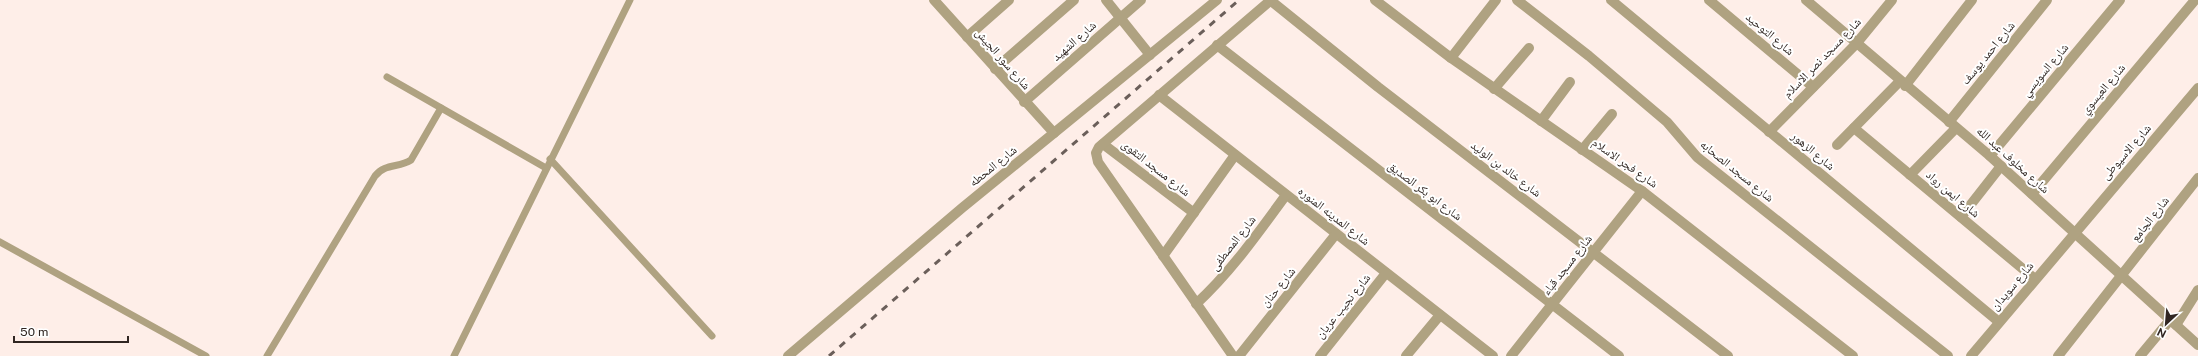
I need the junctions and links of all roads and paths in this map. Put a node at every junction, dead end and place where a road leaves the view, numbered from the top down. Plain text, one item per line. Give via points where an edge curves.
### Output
1 (630, 0) edge
2 (1009, 0) edge
3 (1074, 0) edge
4 (1106, 0) edge
5 (1141, 0) edge
6 (1217, 0) edge
7 (1270, 0) edge
8 (1375, 0) edge
9 (1496, 0) edge
10 (1517, 0) edge
11 (1611, 0) edge
12 (1709, 0) edge
13 (1808, 0) edge
14 (1892, 0) edge
15 (1972, 0) edge
16 (2047, 0) edge
17 (2120, 0) edge
18 (2195, 0) edge
19 (936, 1) edge
20 (1120, 18) junction
21 (967, 37) junction
22 (1856, 44) junction
23 (1217, 45) junction
24 (1529, 48) dead end
25 (1150, 55) junction
26 (1451, 58) junction
27 (995, 69) junction
28 (387, 77) dead end
29 (1570, 82) dead end
30 (1903, 83) junction
31 (1814, 87) junction
32 (2198, 88) edge
33 (1494, 89) junction
34 (1159, 95) junction
35 (1024, 102) junction
36 (441, 108) junction
37 (1612, 114) dead end
38 (1541, 122) junction
39 (1953, 125) junction
40 (1854, 128) junction
41 (1769, 132) junction
42 (1054, 133) junction
43 (1103, 144) junction
44 (1837, 145) dead end
45 (1582, 150) junction
46 (1236, 155) junction
47 (1990, 156) junction
48 (550, 159) junction
49 (2001, 166) junction
50 (546, 168) junction
51 (1910, 175) junction
52 (2198, 178) edge
53 (1642, 191) junction
54 (2032, 194) junction
55 (1286, 195) junction
56 (1194, 214) junction
57 (1961, 217) junction
58 (2074, 233) junction
59 (1336, 234) junction
60 (0, 242) edge
61 (1594, 252) junction
62 (1163, 256) junction
63 (1386, 273) junction
64 (2122, 276) junction
65 (2035, 279) junction
66 (2198, 290) edge
67 (1196, 304) junction
68 (1552, 304) junction
69 (1440, 315) junction
70 (1999, 322) junction
71 (2173, 322) junction
72 (712, 336) dead end
73 (2198, 344) edge
74 (206, 356) edge
75 (267, 356) edge
76 (454, 356) edge
77 (788, 356) edge
78 (1233, 356) edge
79 (1239, 356) edge
80 (1320, 356) edge
81 (1406, 356) edge
82 (1493, 356) edge
83 (1511, 356) edge
84 (1619, 356) edge
85 (1728, 356) edge
86 (1853, 356) edge
87 (1948, 356) edge
88 (1971, 356) edge
89 (2058, 356) edge
90 (2140, 356) edge

1 - 48 lane
2 - 21 street
3 - 27 street
4 - 20 street
5 - 20 street, شارع الشهيد
6 - 25 street, شارع المحطه
7 - 23 street
7 - 61 street, شارع خالد بن الوليد via 1385,92
8 - 26 street, شارع فجر الاسلام
9 - 26 street
10 - 87 street, شارع مسجد الصحابه via 1667,122 1698,157
11 - 41 street, شارع الزهور
12 - 31 street, شارع التوحيد
13 - 22 street, شارع مخلوف عبد الله
14 - 22 street, شارع مسجد نصر الاسلام
15 - 30 street
16 - 39 street, شارع احمد يوسف
17 - 47 street, شارع السويسي
18 - 54 street, شارع العيسوي
19 - 21 street, شارع سور الجيش
20 - 25 street
20 - 35 street, شارع الشهيد
21 - 27 street, شارع سور الجيش
22 - 30 street, شارع مخلوف عبد الله
22 - 31 street, شارع مسجد نصر الاسلام
23 - 34 street
23 - 68 street, شارع ابو بكر الصديق
24 - 33 street
25 - 42 street, شارع المحطه
26 - 33 street, شارع فجر الاسلام
27 - 35 street, شارع سور الجيش
28 - 36 lane
29 - 38 street
30 - 39 street, شارع مخلوف عبد الله
30 - 40 street
31 - 41 street, شارع مسجد نصر الاسلام
32 - 58 street, شارع الاسيوطى
33 - 38 street, شارع فجر الاسلام
34 - 43 street
34 - 46 street, شارع المدينه المنوره
35 - 42 street, شارع سور الجيش
36 - 50 lane
36 - 75 lane via 411,160 405,164 385,167 376,176
37 - 45 street
38 - 45 street, شارع فجر الاسلام
39 - 47 street, شارع مخلوف عبد الله
39 - 51 street, شارع احمد يوسف
40 - 44 street
40 - 51 street, شارع ايمن رواد
41 - 70 street, شارع الزهور
42 - 77 street, شارع المحطه via 880,276
43 - 56 street, شارع مسجد التقوى
43 - 62 street via 1095,158
45 - 53 street, شارع فجر الاسلام
46 - 55 street, شارع المدينه المنوره
46 - 56 street
47 - 49 street, شارع مخلوف عبد الله
48 - 50 lane
48 - 72 lane
49 - 54 street, شارع مخلوف عبد الله
49 - 57 street
50 - 76 lane
51 - 57 street, شارع ايمن رواد
52 - 64 street, شارع الجامع
53 - 61 street, شارع مسجد قباء
53 - 86 street, شارع فجر الاسلام
54 - 58 street, شارع مخلوف عبد الله
55 - 59 street, شارع المدينه المنوره
55 - 67 street, شارع المصطفى via 1215,287
56 - 62 street
57 - 65 street, شارع ايمن رواد
58 - 64 street, شارع مخلوف عبد الله
58 - 65 street, شارع سويدان
59 - 63 street, شارع المدينه المنوره
59 - 79 street, شارع حنان
60 - 74 lane
61 - 68 street, شارع مسجد قباء
61 - 85 street, شارع خالد بن الوليد
62 - 67 street
63 - 69 street, شارع المدينه المنوره
63 - 80 street, شارع نجيب عريان
64 - 71 street, شارع مخلوف عبد الله
64 - 89 street, شارع الجامع
65 - 70 street, شارع سويدان
66 - 71 street
67 - 78 street
68 - 83 street, شارع مسجد قباء
68 - 84 street, شارع ابو بكر الصديق
69 - 81 street
69 - 82 street, شارع المدينه المنوره
70 - 88 street, شارع سويدان
71 - 73 street, شارع مخلوف عبد الله
71 - 90 street

